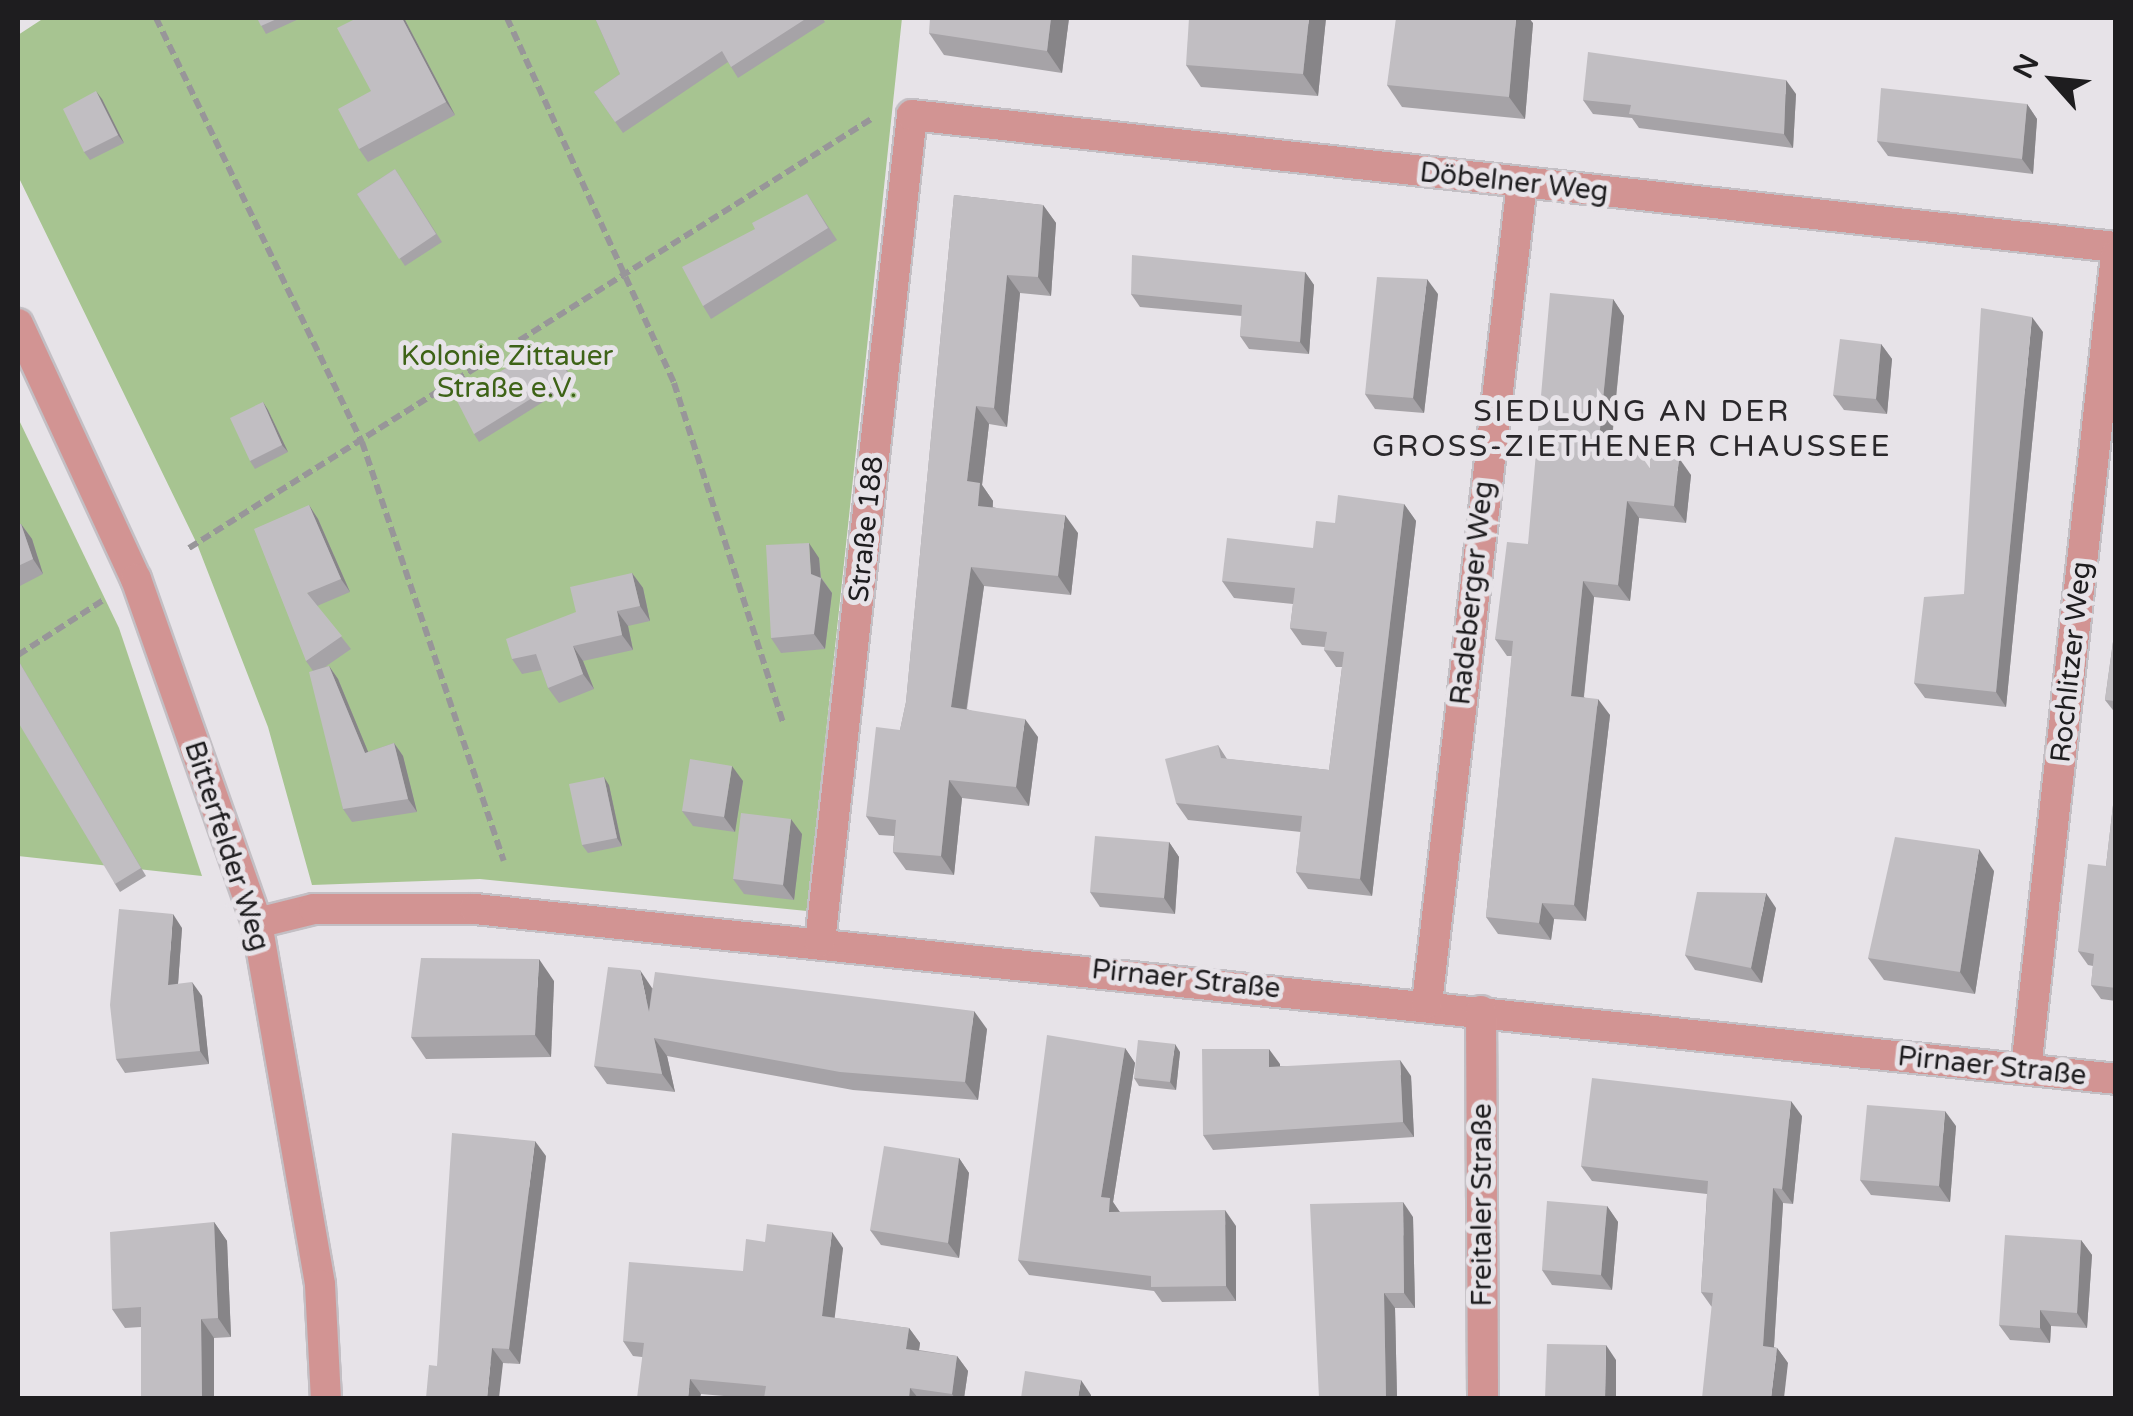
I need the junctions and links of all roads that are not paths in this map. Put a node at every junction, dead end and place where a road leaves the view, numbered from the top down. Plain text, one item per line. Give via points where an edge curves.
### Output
1 (912, 115) joint
2 (1522, 183) junction
3 (2116, 246) edge
4 (2116, 255) edge
5 (18, 324) edge
6 (257, 923) junction
7 (820, 942) junction
8 (1426, 1003) junction
9 (1481, 1012) junction
10 (2026, 1069) junction
11 (2116, 1079) edge
12 (326, 1398) edge
13 (1482, 1398) edge

1 - 2 street, Döbelner Weg
1 - 7 street, Straße 188
2 - 3 street, Döbelner Weg
2 - 8 street, Radeberger Weg
4 - 10 street, Rochlitzer Weg
5 - 6 street, Bitterfelder Weg via 136,579
6 - 7 street, Pirnaer Straße via 314,909 476,908
6 - 12 street, Bitterfelder Weg via 320,1285
7 - 8 street, Pirnaer Straße
8 - 9 street, Pirnaer Straße
9 - 10 street, Pirnaer Straße
9 - 13 street, Freitaler Straße
10 - 11 street, Pirnaer Straße

